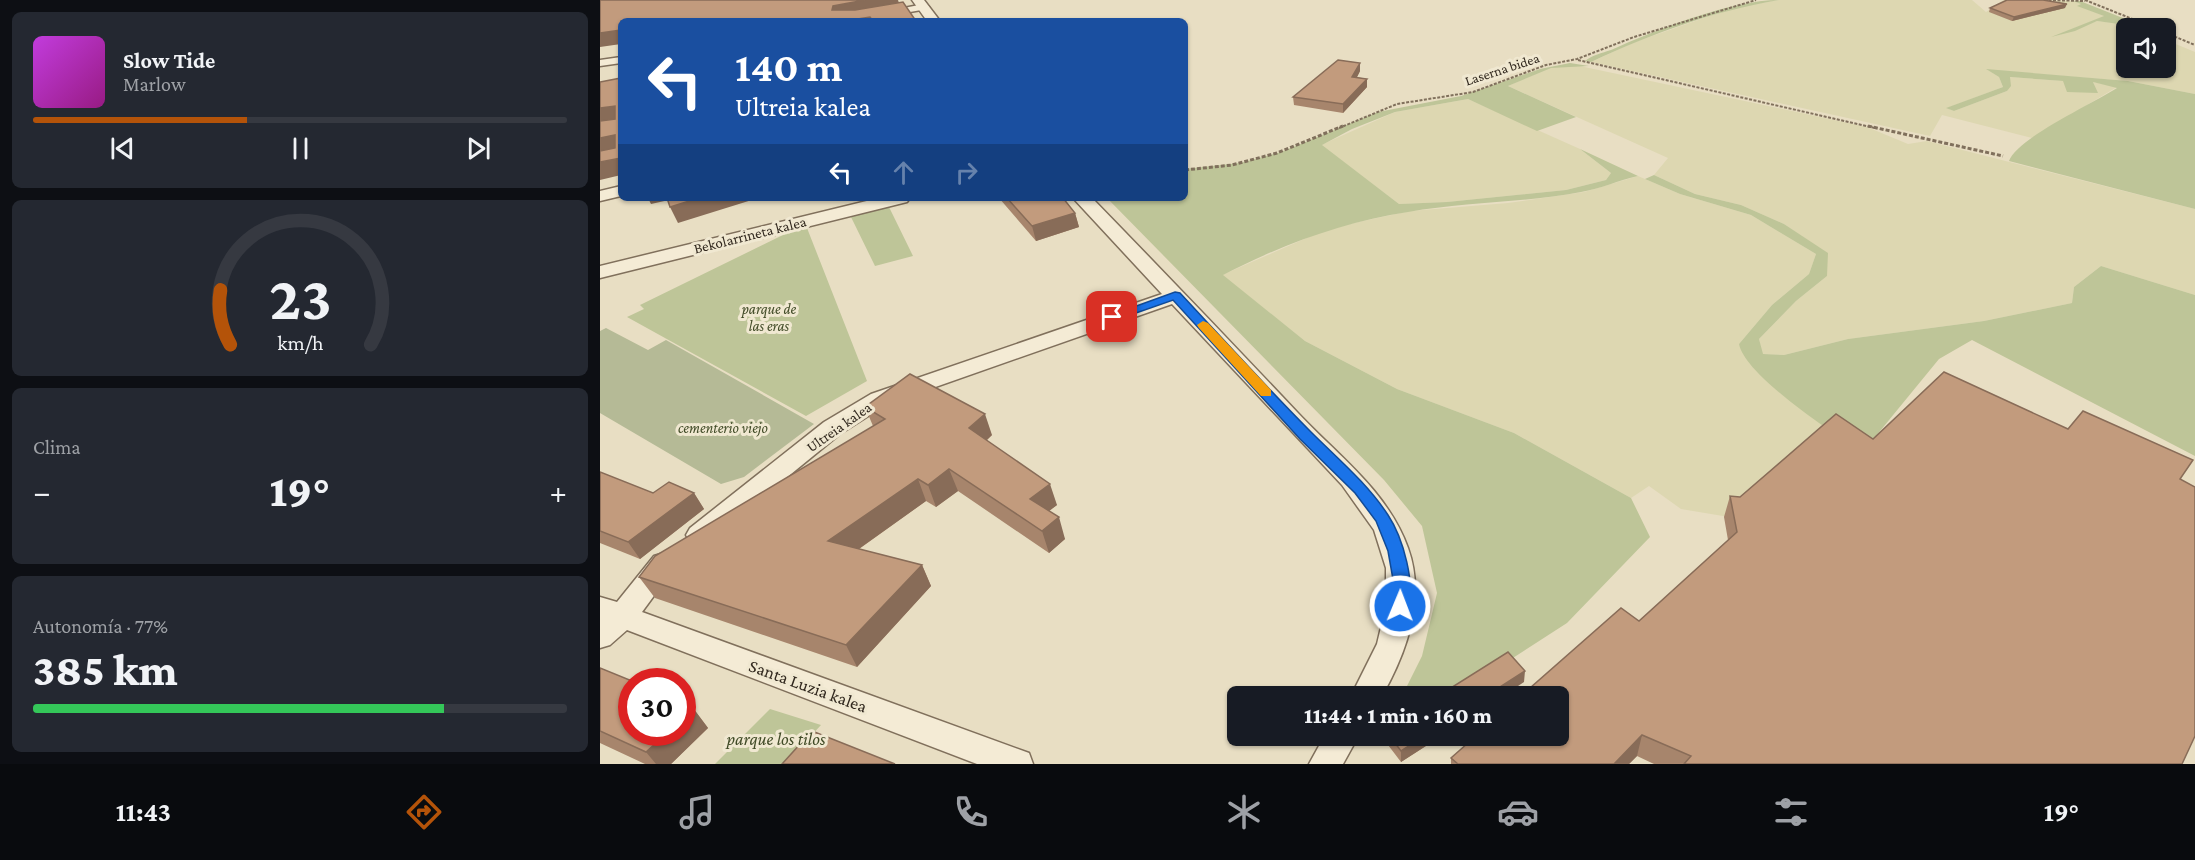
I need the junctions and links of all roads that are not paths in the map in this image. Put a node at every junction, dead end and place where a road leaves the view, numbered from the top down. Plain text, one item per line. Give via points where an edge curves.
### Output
1 (921, 4) edge
2 (857, 18) edge
3 (932, 18) edge
4 (618, 60) edge
5 (600, 63) edge
6 (618, 192) edge
7 (600, 196) edge
8 (889, 201) edge
9 (1085, 201) edge
10 (600, 272) edge
11 (1175, 296) junction
12 (607, 620) edge
13 (1371, 686) edge
14 (1336, 746) edge
15 (1017, 764) edge
16 (1325, 764) edge

1 - 2 street
1 - 3 street
4 - 5 street
6 - 7 street
8 - 10 street, Bekolarrineta kalea
9 - 11 street
11 - 12 street, Ultreia kalea via 921,383 854,413 662,564
11 - 13 street via 1360,489 1383,519 1396,551 1402,585 1398,627
12 - 15 street, Santa Luzia kalea
14 - 16 street

